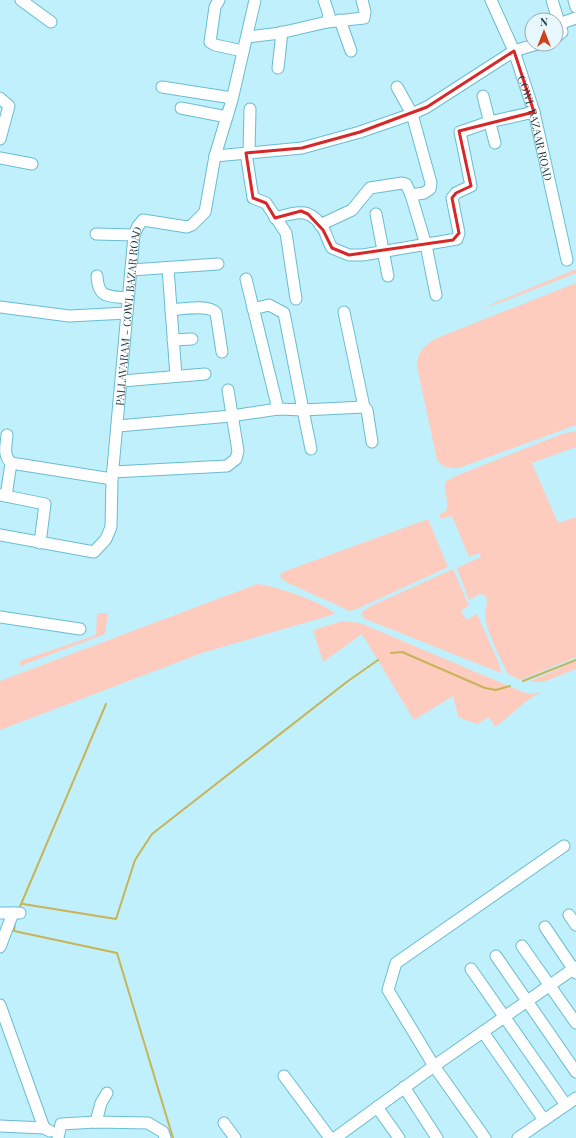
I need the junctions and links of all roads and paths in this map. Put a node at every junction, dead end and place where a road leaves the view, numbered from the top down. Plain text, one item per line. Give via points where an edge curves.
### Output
1 (21, 0) edge
2 (219, 0) edge
3 (255, 0) edge
4 (324, 0) edge
5 (362, 0) edge
6 (491, 0) edge
7 (552, 0) edge
8 (574, 0) edge
9 (576, 7) edge
10 (556, 12) edge
11 (576, 18) edge
12 (340, 20) junction
13 (51, 22) dead end
14 (327, 22) junction
15 (564, 22) edge
16 (282, 32) junction
17 (248, 36) junction
18 (524, 48) edge
19 (243, 51) junction
20 (351, 51) dead end
21 (514, 51) junction
22 (278, 68) dead end
23 (162, 87) dead end
24 (397, 87) dead end
25 (483, 96) dead end
26 (0, 98) edge
27 (232, 98) junction
28 (181, 108) dead end
29 (250, 109) dead end
30 (534, 112) junction
31 (412, 114) junction
32 (227, 117) junction
33 (489, 122) junction
34 (0, 138) edge
35 (495, 143) dead end
36 (247, 153) junction
37 (215, 156) junction
38 (0, 158) edge
39 (32, 164) dead end
40 (411, 195) junction
41 (376, 214) dead end
42 (275, 218) junction
43 (320, 226) junction
44 (96, 234) dead end
45 (134, 235) junction
46 (426, 245) junction
47 (384, 252) junction
48 (567, 260) dead end
49 (218, 264) dead end
50 (168, 268) junction
51 (131, 270) junction
52 (97, 276) dead end
53 (388, 276) dead end
54 (246, 279) dead end
55 (436, 295) dead end
56 (128, 298) junction
57 (296, 299) dead end
58 (0, 307) edge
59 (253, 309) junction
60 (171, 310) junction
61 (344, 312) dead end
62 (126, 313) junction
63 (192, 339) dead end
64 (173, 340) junction
65 (222, 352) dead end
66 (205, 374) dead end
67 (176, 376) junction
68 (122, 381) junction
69 (228, 390) dead end
70 (364, 407) junction
71 (278, 409) junction
72 (303, 410) junction
73 (231, 416) junction
74 (118, 426) junction
75 (7, 436) dead end
76 (372, 442) dead end
77 (311, 449) dead end
78 (11, 463) junction
79 (112, 476) junction
80 (3, 495) edge
81 (0, 535) edge
82 (40, 543) junction
83 (0, 617) edge
84 (80, 629) dead end
85 (564, 846) dead end
86 (0, 913) edge
87 (569, 915) dead end
88 (576, 925) edge
89 (545, 927) dead end
90 (522, 946) dead end
91 (0, 947) edge
92 (496, 956) dead end
93 (471, 969) dead end
94 (575, 970) edge
95 (551, 986) junction
96 (527, 1001) junction
97 (0, 1005) edge
98 (505, 1017) junction
99 (576, 1023) edge
100 (483, 1032) junction
101 (434, 1066) junction
102 (576, 1072) edge
103 (284, 1076) dead end
104 (404, 1087) junction
105 (107, 1093) dead end
106 (576, 1098) edge
107 (566, 1105) junction
108 (377, 1107) junction
109 (544, 1120) junction
110 (96, 1122) junction
111 (224, 1123) dead end
112 (0, 1126) edge
113 (44, 1128) junction
114 (58, 1136) edge
115 (165, 1138) edge
116 (235, 1138) edge
117 (330, 1138) edge
118 (335, 1138) edge
119 (400, 1138) edge
120 (436, 1138) edge
121 (485, 1138) edge
122 (518, 1138) edge

1 - 13 street
2 - 19 street via 215,7 210,42
3 - 17 street, PALLAVARAM - COWL BAZAR ROAD
4 - 14 street via 329,15
5 - 12 street via 364,18
6 - 21 street, COWL BAZAAR ROAD
7 - 10 street
8 - 9 street
11 - 15 street
12 - 14 street
12 - 20 street
14 - 16 street
16 - 17 street
16 - 22 street
17 - 19 street, PALLAVARAM - COWL BAZAR ROAD
18 - 21 street
19 - 27 street, PALLAVARAM - COWL BAZAR ROAD
21 - 30 street, COWL BAZAAR ROAD
21 - 31 street
23 - 27 street
24 - 31 street
25 - 33 street
26 - 34 street via 9,106
27 - 32 street, PALLAVARAM - COWL BAZAR ROAD
28 - 32 street
29 - 36 street
30 - 33 street
30 - 48 street, COWL BAZAAR ROAD
31 - 36 street via 302,148
31 - 40 street via 431,186 428,192
32 - 37 street, PALLAVARAM - COWL BAZAR ROAD
33 - 35 street
33 - 46 street via 460,132 471,186 456,193 452,198 459,237
36 - 37 street
36 - 42 street via 253,198 266,203
37 - 45 street, PALLAVARAM - COWL BAZAR ROAD via 208,200 200,219 187,226 143,220
38 - 39 street
40 - 43 street via 406,184 402,183 370,188 352,210
40 - 46 street
41 - 47 street
42 - 43 street via 301,211
42 - 57 street via 286,233
43 - 47 street via 329,245 337,250 350,255
44 - 45 street
45 - 51 street, PALLAVARAM - COWL BAZAR ROAD
46 - 47 street
46 - 55 street
47 - 53 street
49 - 50 street
50 - 51 street
50 - 60 street
51 - 56 street, PALLAVARAM - COWL BAZAR ROAD
52 - 56 street via 98,288 104,295
54 - 59 street
56 - 62 street, PALLAVARAM - COWL BAZAR ROAD
58 - 62 street via 69,316
59 - 71 street
59 - 72 street via 269,305 284,313
60 - 64 street
60 - 65 street via 214,310
61 - 70 street
62 - 68 street, PALLAVARAM - COWL BAZAR ROAD
63 - 64 street
64 - 67 street
66 - 67 street
67 - 68 street
68 - 74 street, PALLAVARAM - COWL BAZAR ROAD
69 - 73 street
70 - 72 street
70 - 76 street via 367,410
71 - 72 street
71 - 73 street
72 - 77 street
73 - 74 street
73 - 79 street via 238,452 236,459 227,466
74 - 79 street, PALLAVARAM - COWL BAZAR ROAD
75 - 78 street via 5,454
78 - 79 street
78 - 80 street
79 - 82 street, PALLAVARAM - COWL BAZAR ROAD via 111,527 106,539 94,552
80 - 82 street via 45,504
81 - 82 street, PALLAVARAM - COWL BAZAR ROAD
83 - 84 street
85 - 101 street via 396,962 388,990
86 - 91 street via 16,913
87 - 88 street
89 - 94 street
90 - 95 street
92 - 96 street
93 - 98 street
94 - 95 street
95 - 96 street
95 - 99 street
96 - 98 street
96 - 102 street
97 - 113 street
98 - 100 street
98 - 107 street
100 - 101 street
100 - 109 street
101 - 104 street
101 - 121 street
103 - 117 street
104 - 108 street
104 - 120 street
105 - 110 street via 101,1103
106 - 107 street
107 - 109 street
108 - 118 street
108 - 119 street
109 - 122 street
110 - 114 street via 61,1124
110 - 115 street via 148,1123 163,1132
111 - 116 street
112 - 113 street
113 - 114 street

